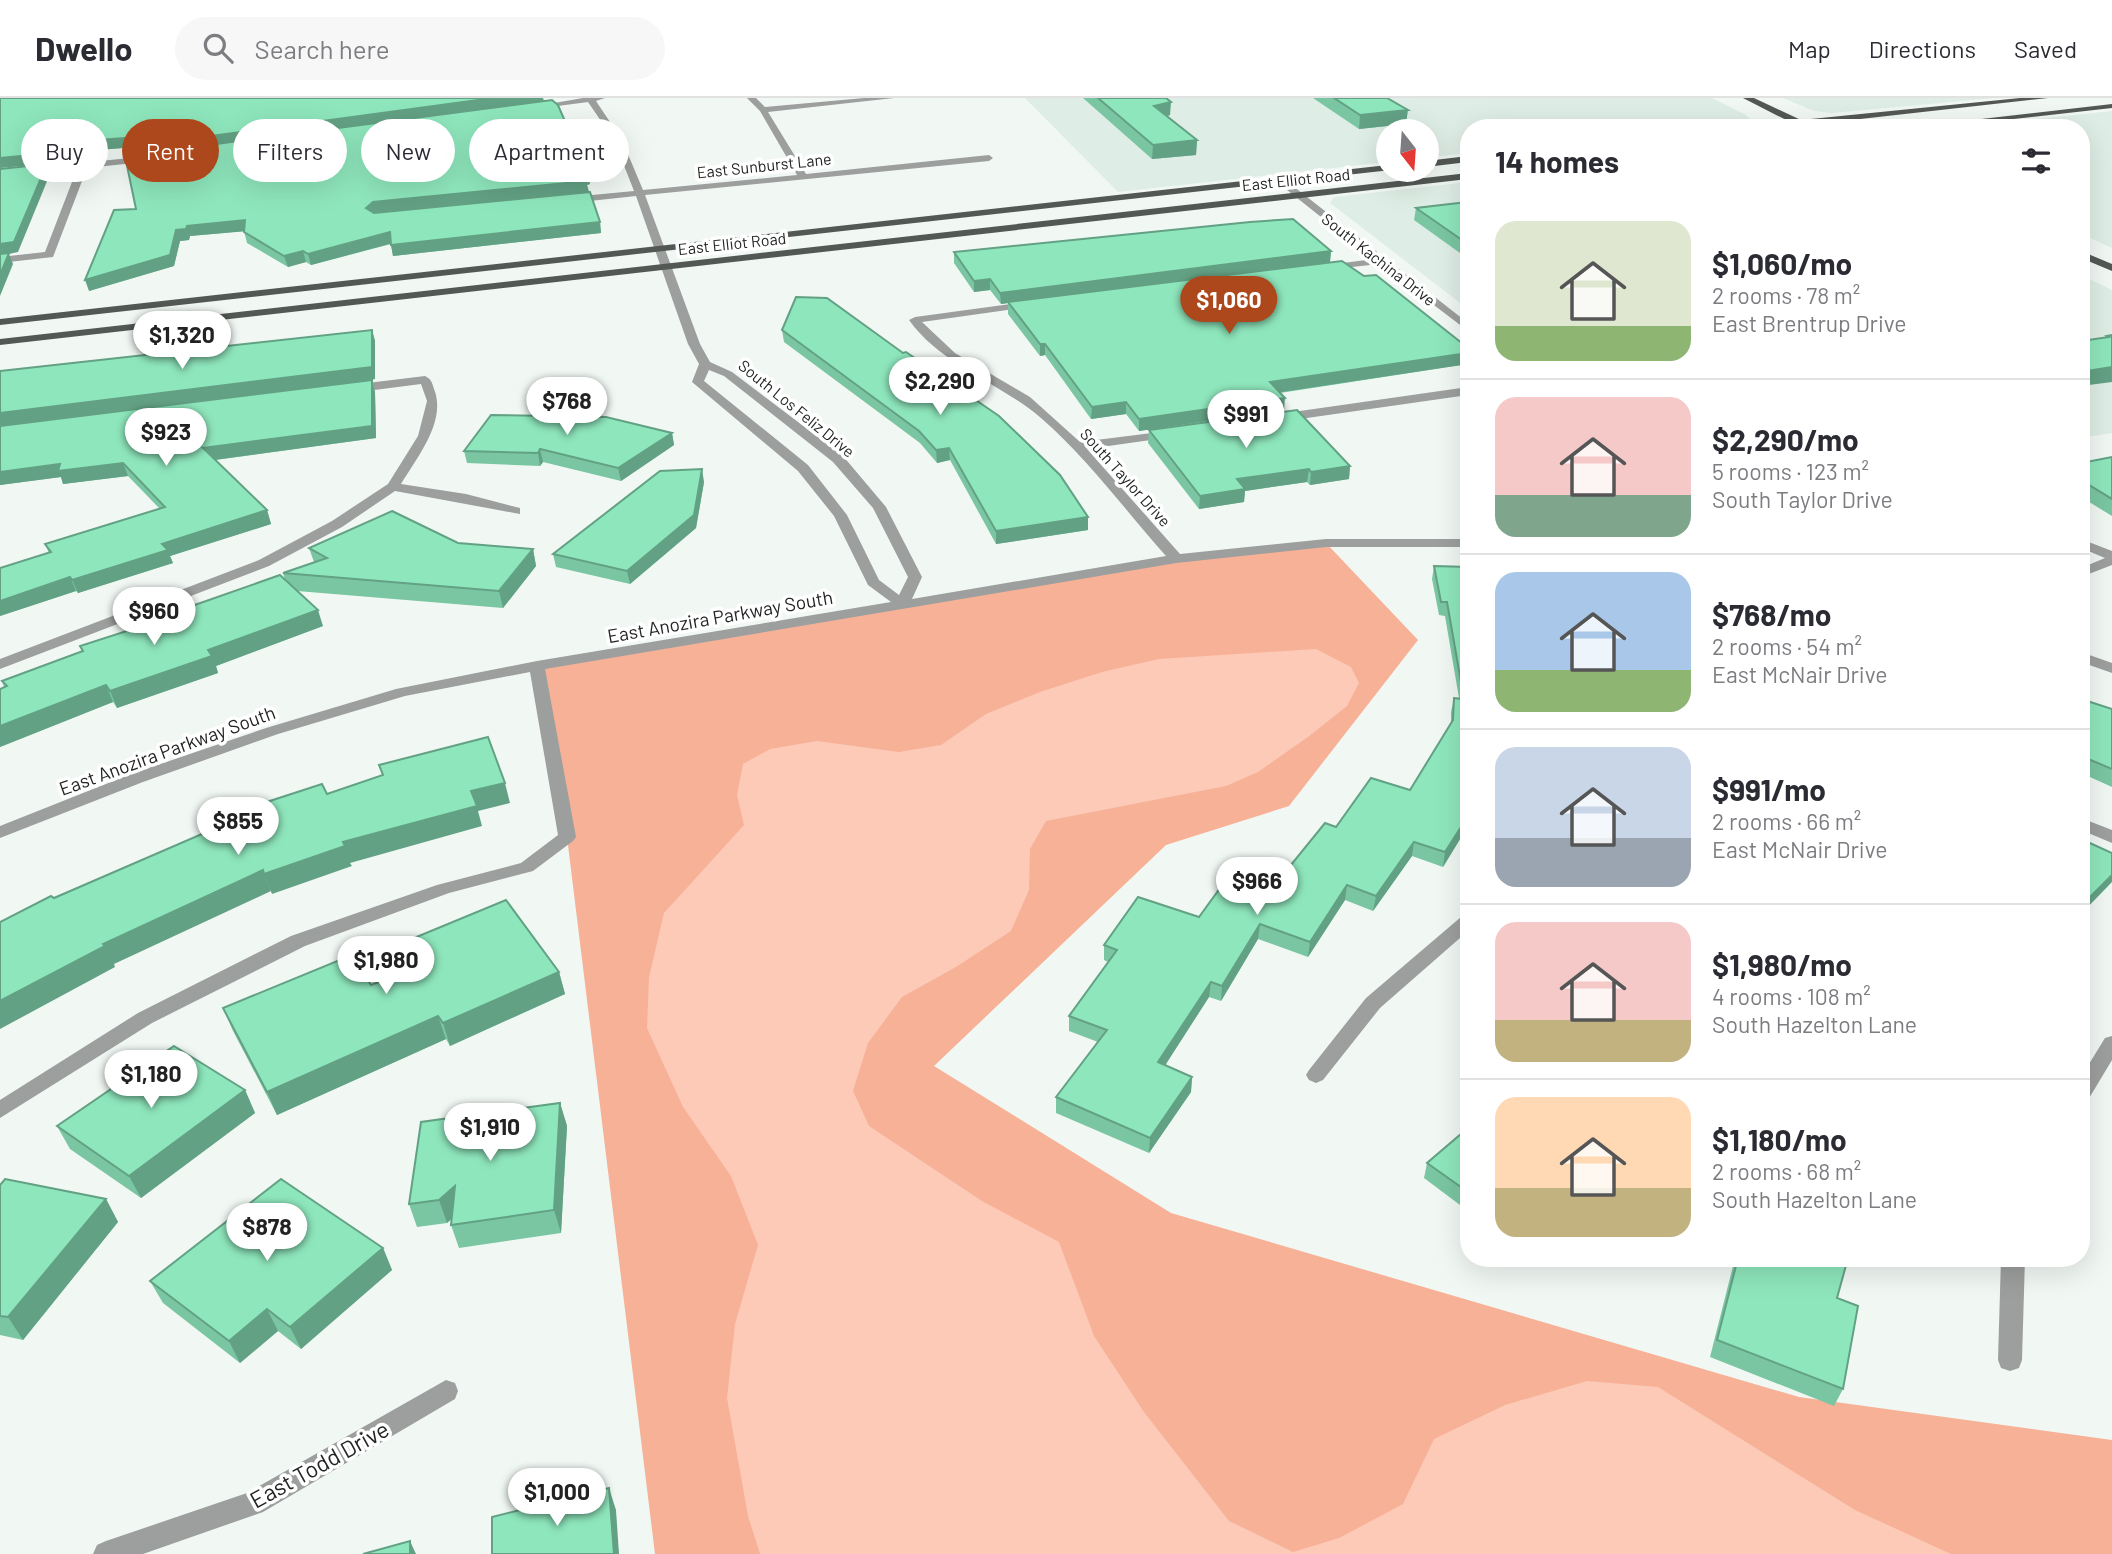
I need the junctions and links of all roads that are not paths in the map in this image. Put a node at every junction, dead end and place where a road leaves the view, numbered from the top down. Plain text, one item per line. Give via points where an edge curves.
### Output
1 (602, 98) edge
2 (751, 98) edge
3 (890, 98) edge
4 (1747, 98) edge
5 (2044, 98) edge
6 (589, 99) edge
7 (2112, 106) edge
8 (527, 108) edge
9 (762, 110) junction
10 (1793, 119) edge
11 (1830, 119) edge
12 (1990, 119) edge
13 (989, 158) dead end
14 (1460, 160) edge
15 (1439, 162) edge
16 (1376, 169) edge
17 (21, 172) edge
18 (0, 174) edge
19 (803, 177) junction
20 (1460, 177) edge
21 (77, 182) edge
22 (1294, 191) junction
23 (640, 194) junction
24 (563, 201) edge
25 (661, 250) junction
26 (2090, 258) edge
27 (0, 260) edge
28 (1381, 261) junction
29 (665, 266) junction
30 (2112, 268) edge
31 (1311, 270) edge
32 (1041, 303) edge
33 (0, 322) edge
34 (1460, 322) edge
35 (0, 342) edge
36 (705, 364) junction
37 (343, 390) edge
38 (1460, 392) edge
39 (1261, 420) edge
40 (1192, 430) edge
41 (1078, 446) junction
42 (393, 487) junction
43 (515, 511) dead end
44 (1460, 543) edge
45 (2090, 547) edge
46 (2112, 558) edge
47 (1176, 559) junction
48 (2090, 569) edge
49 (902, 604) junction
50 (2090, 660) edge
51 (0, 664) edge
52 (537, 666) junction
53 (2112, 668) edge
54 (2090, 827) edge
55 (0, 832) edge
56 (2112, 837) edge
57 (1460, 928) edge
58 (2112, 1043) edge
59 (1316, 1075) dead end
60 (2090, 1079) edge
61 (0, 1110) edge
62 (2012, 1267) edge
63 (2010, 1360) dead end
64 (446, 1391) dead end
65 (106, 1554) edge

1 - 6 street
2 - 9 street
3 - 9 street
4 - 10 main road
5 - 11 main road
6 - 8 street
6 - 23 street via 618,140
7 - 12 main road
9 - 19 street
13 - 19 street, East Sunburst Lane
14 - 15 main road
16 - 25 main road, East Elliot Road
17 - 18 street
19 - 23 street, East Sunburst Lane
20 - 22 main road, East Elliot Road
21 - 27 street via 50,255
22 - 28 street, South Kachina Drive
22 - 29 main road, East Elliot Road
23 - 24 street, East Sunburst Lane
23 - 25 street
25 - 29 street
25 - 33 main road, East Elliot Road
26 - 30 main road
28 - 31 street
28 - 34 street, South Kachina Drive
29 - 35 main road, East Elliot Road
29 - 36 street
32 - 41 street, South Taylor Drive via 915,320 925,337 1026,399
36 - 49 street via 698,382 803,468 841,515 873,582
36 - 49 street, South Los Feliz Drive via 728,374 838,459 879,507 915,577
37 - 42 street via 425,380 433,401 424,436
38 - 39 street
40 - 41 street
41 - 47 street, South Taylor Drive
42 - 43 street
42 - 51 street via 264,563
44 - 47 street, East Anozira Parkway South via 1326,543
45 - 46 street
46 - 48 street
47 - 49 street, East Anozira Parkway South
49 - 52 street, East Anozira Parkway South
50 - 53 street
52 - 55 street, East Anozira Parkway South via 402,692 272,731
52 - 61 street via 567,837 527,867 443,889 298,941 145,1018
54 - 56 street
57 - 59 street via 1373,1003
58 - 60 street
62 - 63 street
64 - 65 street, East Todd Drive via 254,1503

